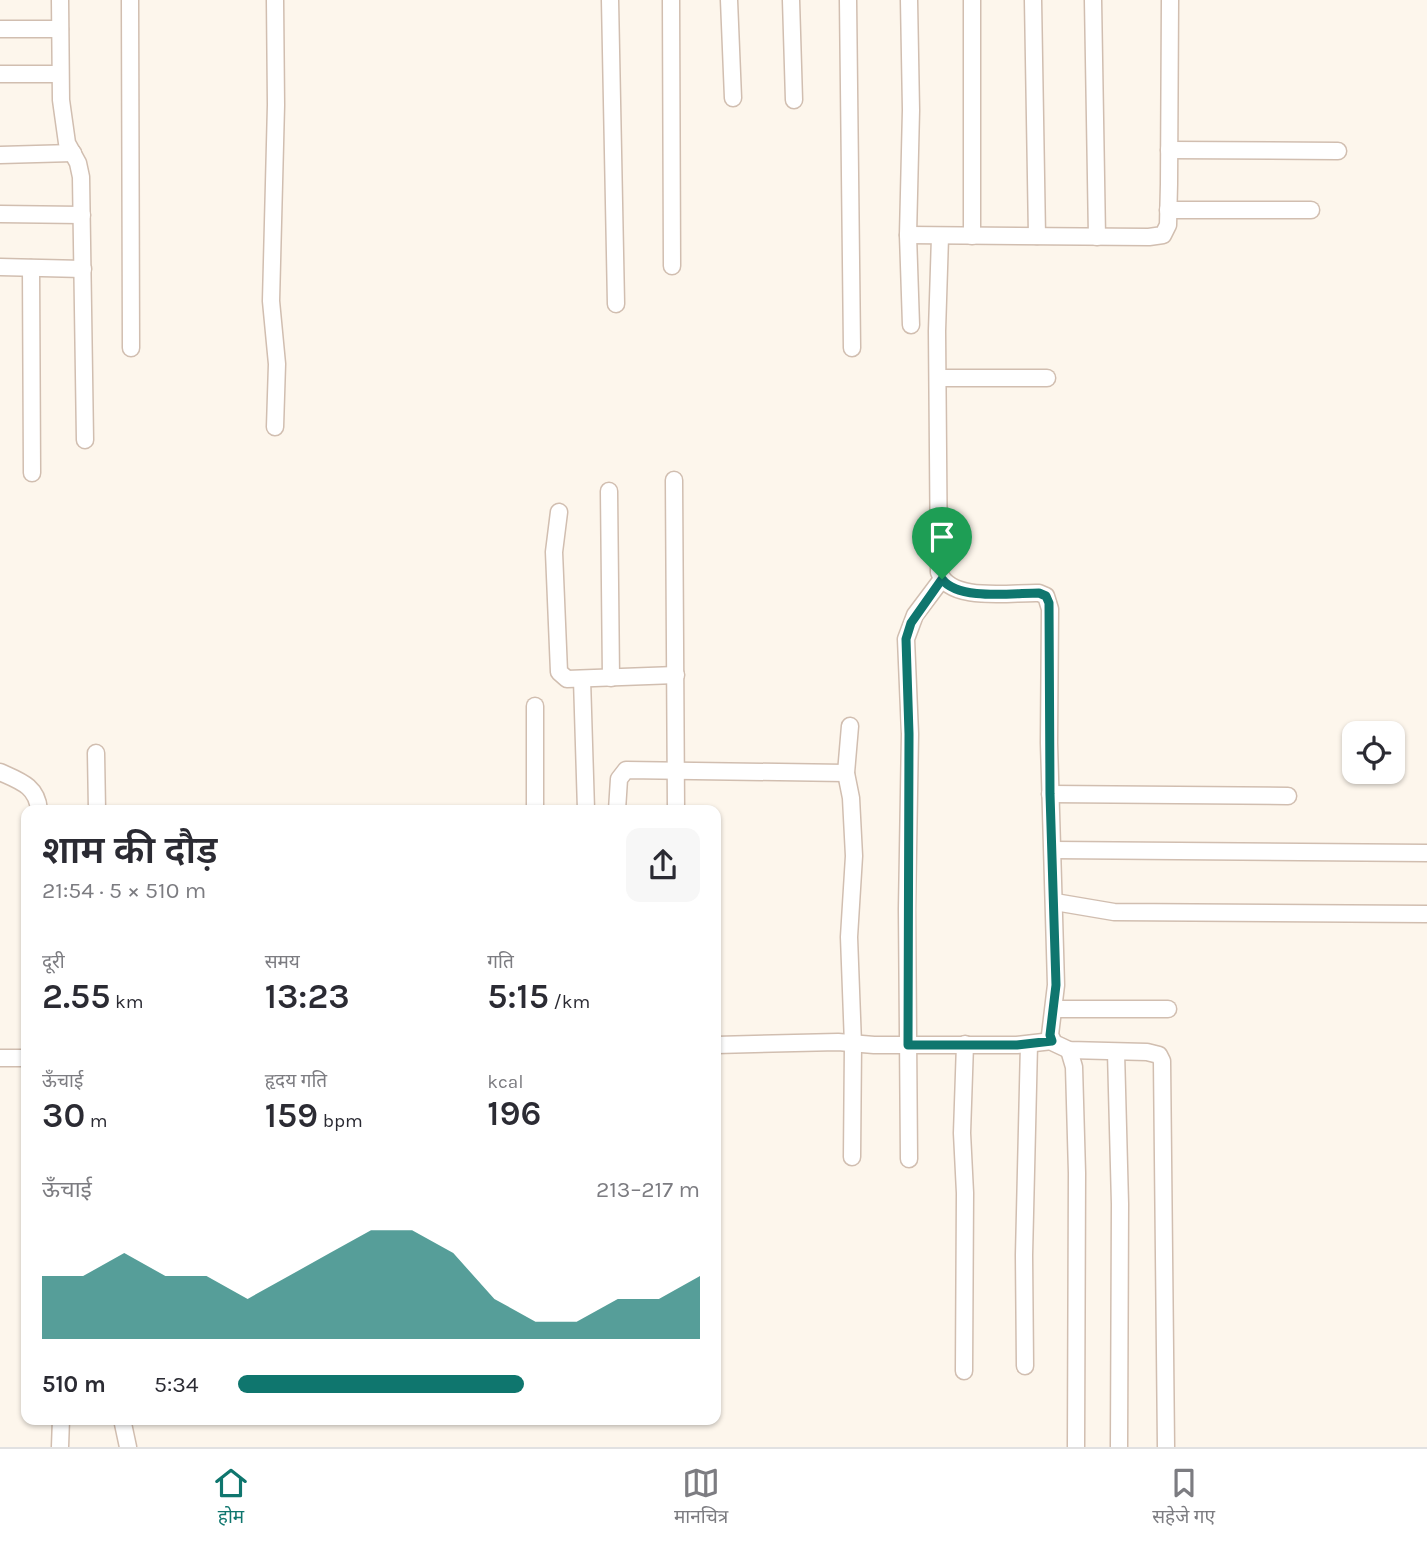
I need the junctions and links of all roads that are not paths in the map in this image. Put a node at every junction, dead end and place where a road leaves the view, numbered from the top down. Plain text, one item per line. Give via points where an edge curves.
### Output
1 (60, 0) edge
2 (130, 0) edge
3 (275, 0) edge
4 (610, 0) edge
5 (671, 0) edge
6 (730, 0) edge
7 (791, 0) edge
8 (848, 0) edge
9 (909, 0) edge
10 (972, 0) edge
11 (1033, 0) edge
12 (1093, 0) edge
13 (1170, 0) edge
14 (0, 29) edge
15 (60, 29) junction
16 (0, 74) edge
17 (59, 74) junction
18 (733, 98) dead end
19 (794, 100) dead end
20 (1169, 150) junction
21 (1338, 150) dead end
22 (73, 153) junction
23 (0, 155) edge
24 (1168, 210) junction
25 (1311, 210) dead end
26 (0, 214) edge
27 (82, 215) junction
28 (908, 235) junction
29 (972, 236) junction
30 (1037, 236) junction
31 (940, 237) junction
32 (1097, 237) junction
33 (672, 266) dead end
34 (0, 267) edge
35 (31, 268) junction
36 (83, 269) junction
37 (615, 304) dead end
38 (911, 325) dead end
39 (131, 348) dead end
40 (852, 348) dead end
41 (938, 378) junction
42 (1047, 378) dead end
43 (275, 427) dead end
44 (85, 440) dead end
45 (32, 474) dead end
46 (674, 480) dead end
47 (609, 491) dead end
48 (559, 512) dead end
49 (942, 579) junction
50 (676, 675) junction
51 (582, 678) junction
52 (611, 678) junction
53 (535, 706) dead end
54 (850, 726) dead end
55 (96, 752) dead end
56 (677, 771) junction
57 (0, 772) edge
58 (846, 773) junction
59 (1050, 794) junction
60 (1288, 796) dead end
61 (38, 805) edge
62 (97, 805) edge
63 (535, 805) edge
64 (586, 805) edge
65 (617, 805) edge
66 (676, 805) edge
67 (1053, 850) junction
68 (1427, 853) edge
69 (1055, 902) junction
70 (1427, 914) edge
71 (1055, 1009) junction
72 (1168, 1009) dead end
73 (1052, 1041) junction
74 (853, 1044) junction
75 (965, 1044) junction
76 (1029, 1044) junction
77 (721, 1045) edge
78 (908, 1045) junction
79 (1069, 1050) junction
80 (1116, 1052) junction
81 (0, 1058) edge
82 (21, 1058) edge
83 (852, 1157) dead end
84 (909, 1160) dead end
85 (1025, 1366) dead end
86 (964, 1371) dead end
87 (61, 1425) edge
88 (123, 1425) edge
89 (60, 1447) edge
90 (128, 1447) edge
91 (1076, 1447) edge
92 (1119, 1447) edge
93 (1166, 1447) edge

1 - 15 street
2 - 39 street
3 - 43 street via 271,301 277,364
4 - 37 street
5 - 33 street
6 - 18 street
7 - 19 street
8 - 40 street
9 - 28 street
10 - 29 street
11 - 30 street
12 - 32 street
13 - 20 street
14 - 15 street
15 - 17 street
16 - 17 street
17 - 22 street via 67,143
20 - 21 street
20 - 24 street
22 - 23 street
22 - 27 street via 79,163
24 - 25 street
24 - 32 street via 1163,235
26 - 27 street
27 - 36 street
28 - 31 street
28 - 38 street
29 - 30 street
29 - 31 street
30 - 32 street
31 - 41 street
34 - 35 street
35 - 36 street
35 - 45 street
36 - 44 street
41 - 42 street
41 - 49 street
46 - 50 street
47 - 52 street
48 - 51 street via 554,552 559,672 566,679
49 - 59 street via 961,591 1046,596 1050,609
49 - 78 street via 911,623 906,639
50 - 52 street
50 - 56 street
51 - 52 street
51 - 64 street
53 - 63 street
54 - 58 street
55 - 62 street
56 - 58 street
56 - 65 street via 626,770 619,779
56 - 66 street
57 - 61 street via 29,786
58 - 74 street via 854,856 849,937
59 - 60 street
59 - 67 street
67 - 68 street
67 - 69 street
69 - 70 street via 1114,912
69 - 71 street
71 - 72 street
71 - 73 street
73 - 76 street
73 - 79 street
74 - 77 street
74 - 78 street
74 - 83 street
75 - 76 street
75 - 78 street
75 - 86 street
76 - 85 street
78 - 84 street
79 - 80 street
79 - 91 street via 1074,1067 1077,1161
80 - 92 street
80 - 93 street via 1154,1053 1163,1070
81 - 82 street
87 - 89 street
88 - 90 street

